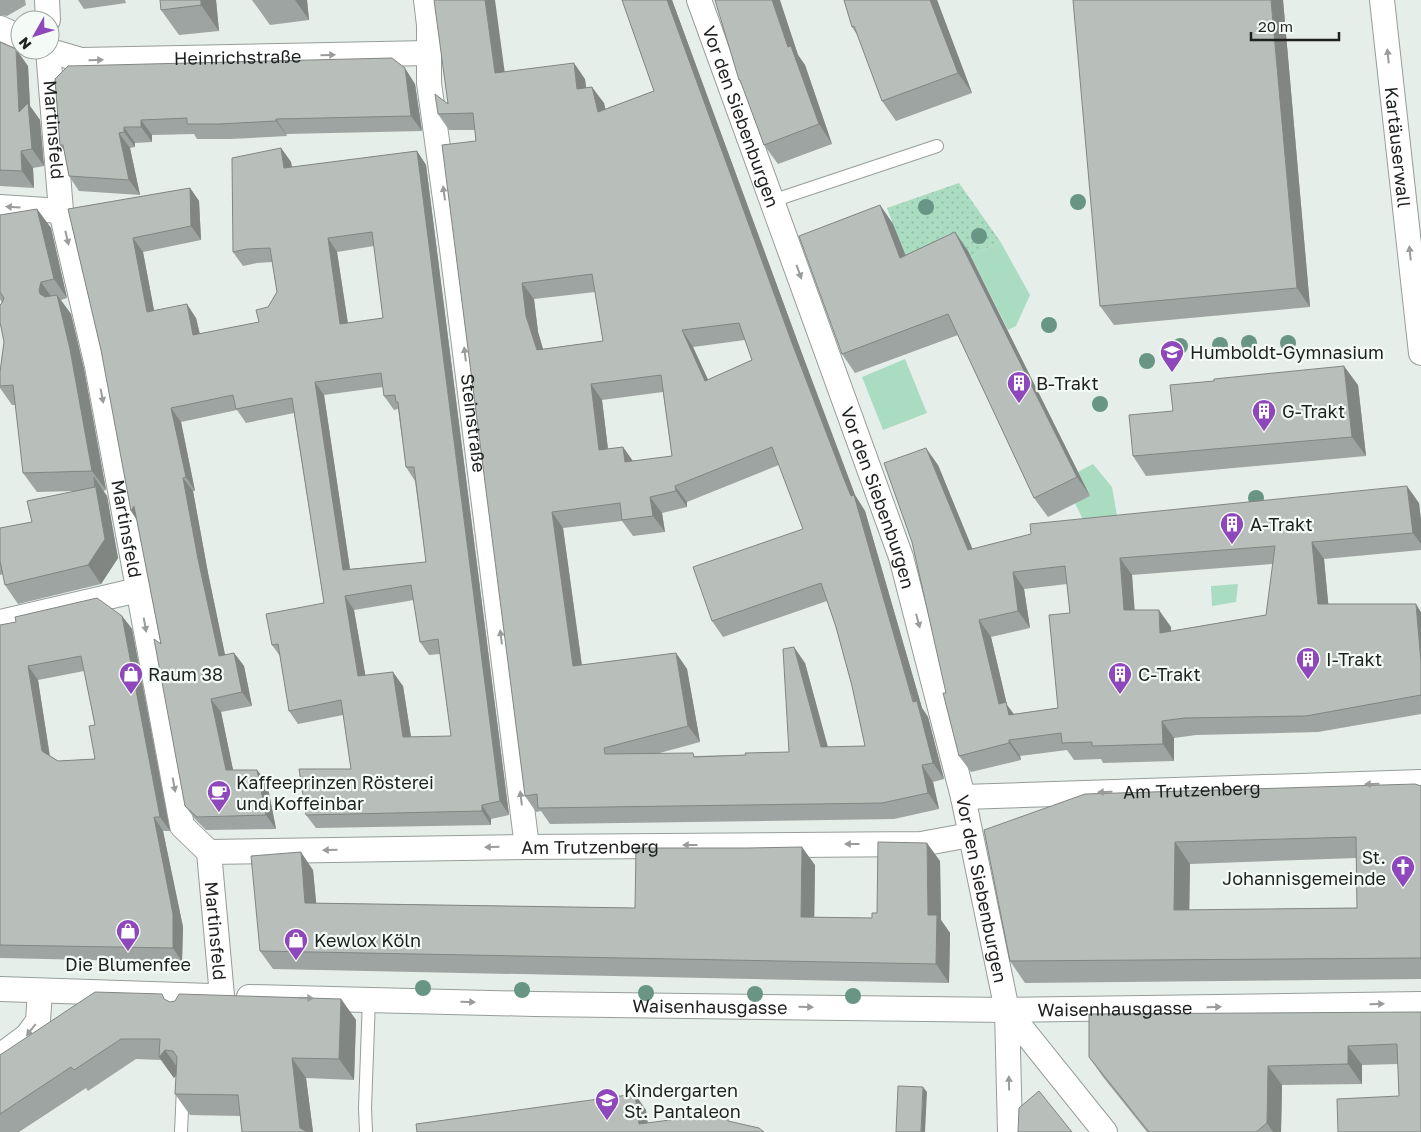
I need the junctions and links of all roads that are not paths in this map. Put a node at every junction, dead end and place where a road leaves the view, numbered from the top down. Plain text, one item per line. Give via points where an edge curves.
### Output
1 (426, 0) edge
2 (699, 0) edge
3 (1382, 0) edge
4 (429, 53) junction
5 (60, 54) edge
6 (49, 60) edge
7 (937, 146) dead end
8 (772, 201) junction
9 (0, 206) edge
10 (61, 211) junction
11 (1421, 353) edge
12 (138, 590) junction
13 (0, 622) edge
14 (1421, 782) edge
15 (963, 797) junction
16 (970, 835) junction
17 (528, 847) junction
18 (210, 852) junction
19 (0, 989) edge
20 (40, 991) junction
21 (222, 996) junction
22 (369, 999) junction
23 (1421, 1004) edge
24 (1007, 1010) junction
25 (0, 1056) edge
26 (183, 1078) edge
27 (181, 1132) edge
28 (366, 1132) edge
29 (1010, 1132) edge
30 (1105, 1132) edge

1 - 4 street, Steinstraße
2 - 8 street, Vor den Siebenburgen
11 -> 3 street, Kartäuserwall
5 -> 4 street, Heinrichstraße via 81,60
17 -> 4 street, Steinstraße via 429,83
6 - 10 street, Martinsfeld
7 - 8 lane
8 -> 15 street, Vor den Siebenburgen via 901,557
10 -> 9 street
10 -> 12 street, Martinsfeld via 75,304 97,366
12 - 13 street
12 -> 18 street, Martinsfeld via 182,826
14 -> 15 street, Am Trutzenberg
15 - 16 street, Vor den Siebenburgen
16 -> 17 street, Am Trutzenberg via 921,844
16 - 24 street, Vor den Siebenburgen
17 -> 18 street, Am Trutzenberg
18 - 21 street, Martinsfeld
19 - 20 street, Waisenhausgasse
20 - 21 street, Waisenhausgasse via 185,1000
20 -> 25 street via 38,1021 27,1036
21 -> 22 street, Waisenhausgasse
22 -> 24 street, Waisenhausgasse
22 - 28 lane
24 -> 23 street, Waisenhausgasse
29 -> 24 street, Vor den Siebenburgen
24 - 30 street
26 - 27 lane

